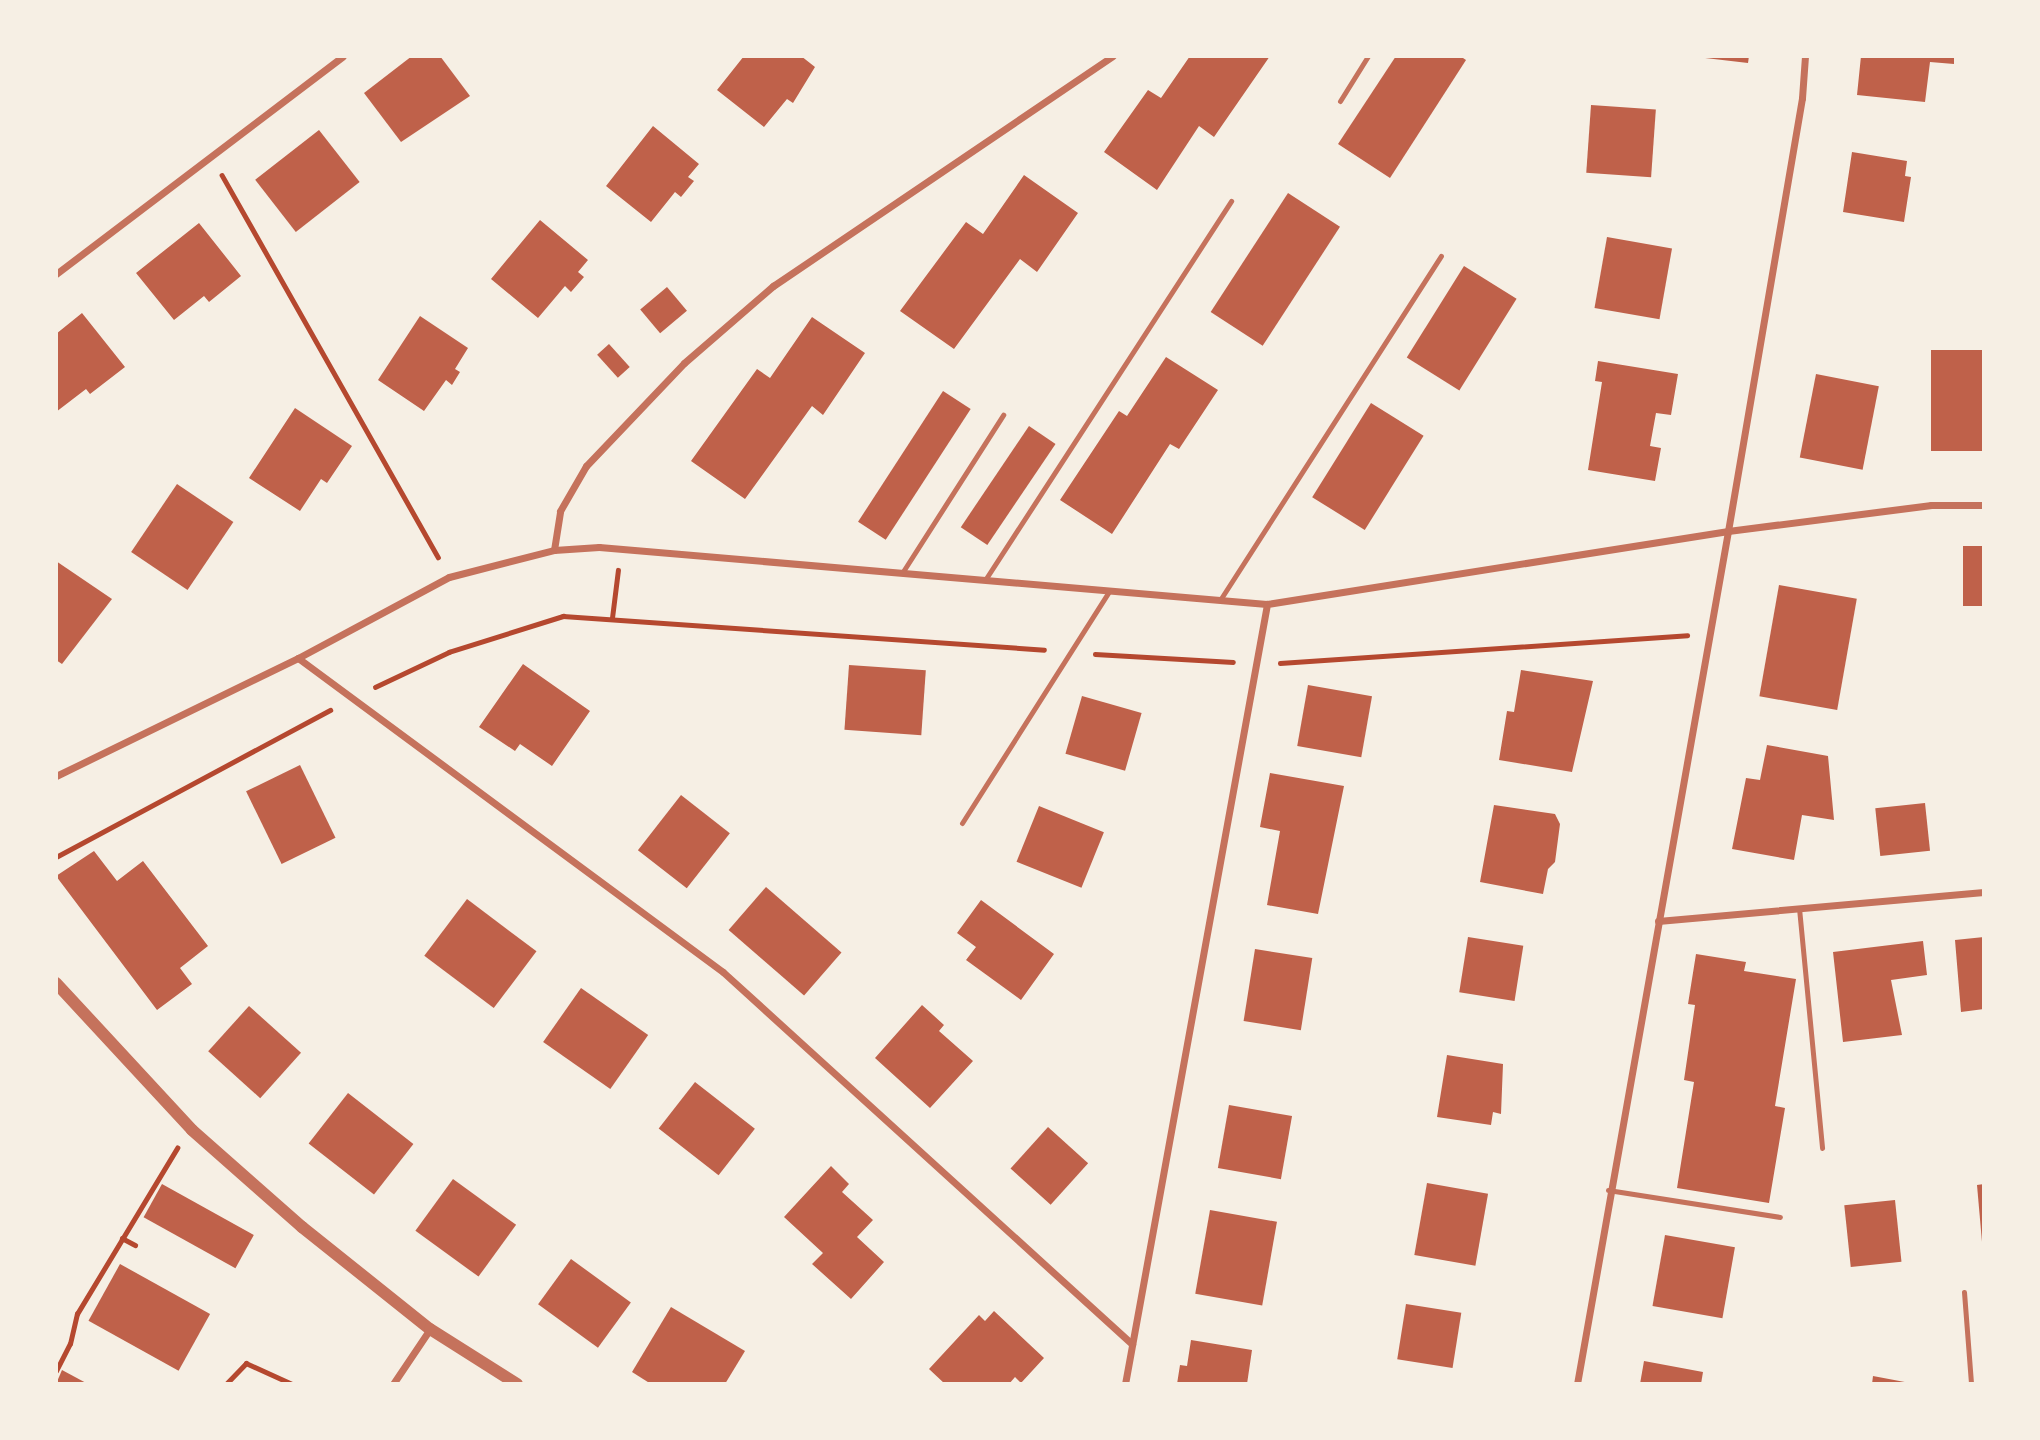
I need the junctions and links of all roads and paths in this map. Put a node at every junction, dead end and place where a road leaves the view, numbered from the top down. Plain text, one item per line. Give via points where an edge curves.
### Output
1 (343, 56) edge
2 (1113, 56) edge
3 (1368, 56) edge
4 (1805, 56) edge
5 (1340, 101) dead end
6 (212, 156) junction
7 (1231, 201) dead end
8 (1441, 256) dead end
9 (56, 274) edge
10 (1003, 415) dead end
11 (1984, 505) edge
12 (1728, 531) junction
13 (620, 548) junction
14 (554, 550) junction
15 (902, 573) junction
16 (449, 577) junction
17 (985, 580) junction
18 (1109, 591) junction
19 (1220, 600) junction
20 (1267, 604) junction
21 (612, 618) junction
22 (1708, 633) junction
23 (1070, 652) junction
24 (299, 658) junction
25 (1256, 664) junction
26 (353, 697) junction
27 (56, 776) edge
28 (962, 823) dead end
29 (56, 857) edge
30 (1984, 892) edge
31 (1799, 908) junction
32 (1658, 921) junction
33 (56, 983) edge
34 (192, 1130) junction
35 (1822, 1148) dead end
36 (1608, 1190) junction
37 (1780, 1217) dead end
38 (122, 1238) junction
39 (135, 1245) dead end
40 (1964, 1292) dead end
41 (430, 1329) junction
42 (1132, 1344) junction
43 (56, 1371) edge
44 (226, 1384) edge
45 (292, 1384) edge
46 (393, 1384) edge
47 (517, 1384) edge
48 (1125, 1384) edge
49 (1577, 1384) edge
50 (1971, 1384) edge

1 - 6 street
2 - 14 street via 774,286 684,363 586,466 560,511
3 - 5 lane
4 - 12 street via 1802,98
6 - 9 street
6 - 16 path
7 - 17 lane
8 - 19 lane
10 - 15 lane
11 - 12 street via 1931,505
12 - 20 street
12 - 22 street
13 - 14 street
13 - 15 street
13 - 21 path
14 - 16 street
15 - 17 street
16 - 24 street
17 - 18 street
18 - 19 street
18 - 23 lane
19 - 20 street
20 - 25 street
21 - 23 path
21 - 26 path via 563,616 498,634
22 - 25 path
22 - 32 street
23 - 25 path
23 - 28 lane
24 - 26 street
24 - 27 street
25 - 42 street
26 - 29 path
26 - 42 street via 723,972
30 - 31 street
31 - 32 street
31 - 35 lane
32 - 36 street
33 - 34 street
34 - 38 path via 163,1166
34 - 41 street via 302,1227
36 - 37 lane
36 - 49 street
38 - 39 path
38 - 43 path via 78,1314 73,1345
40 - 50 lane
41 - 46 street
41 - 47 street
42 - 48 street
44 - 45 path via 246,1363

